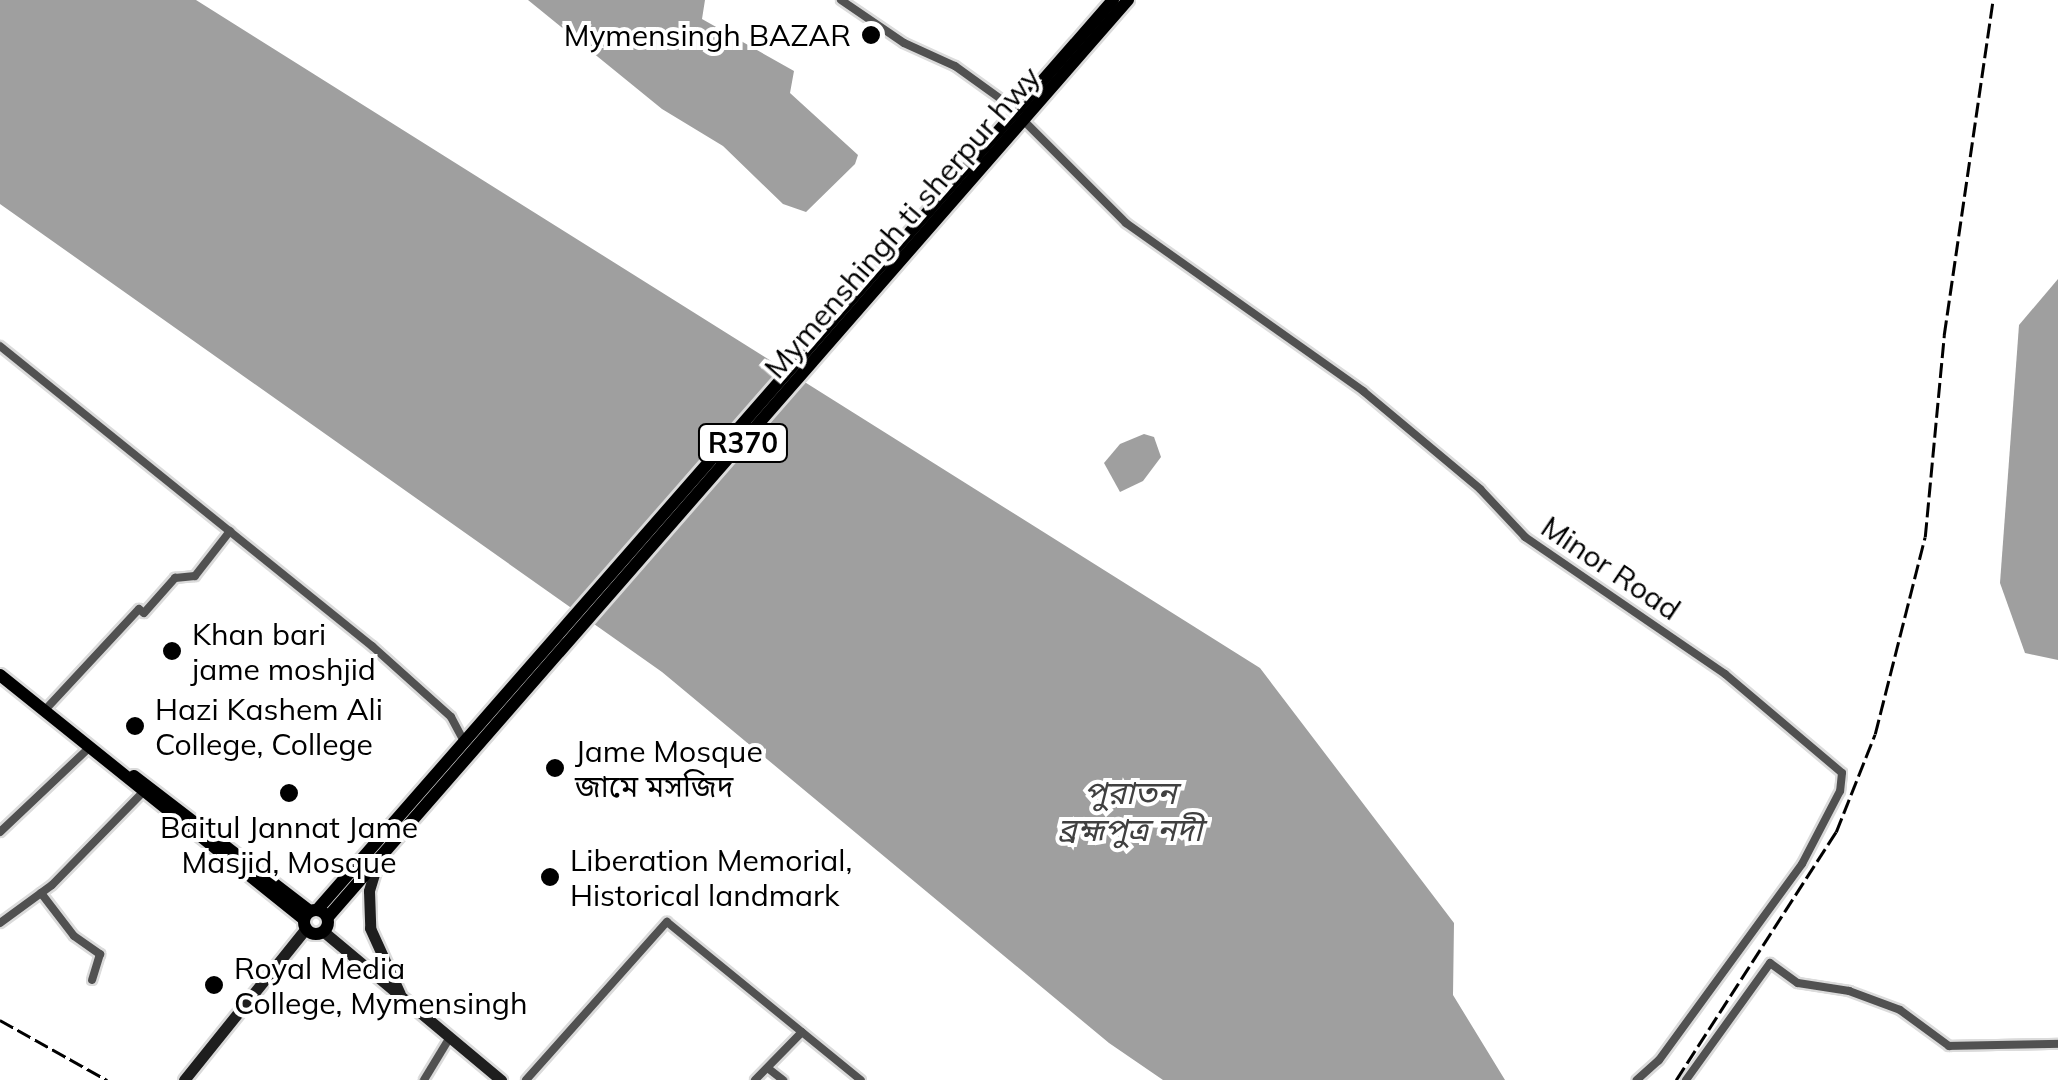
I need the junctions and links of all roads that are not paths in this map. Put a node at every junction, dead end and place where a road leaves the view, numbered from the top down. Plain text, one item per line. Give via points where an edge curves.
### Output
1 (841, 0) edge
2 (1113, 0) edge
3 (1128, 0) edge
4 (1020, 116) junction
5 (0, 346) edge
6 (230, 531) junction
7 (2, 679) edge
8 (45, 710) junction
9 (468, 741) junction
10 (90, 747) junction
11 (142, 793) junction
12 (0, 832) edge
13 (380, 858) junction
14 (42, 892) junction
15 (313, 917) junction
16 (0, 923) edge
17 (324, 932) joint
18 (92, 980) dead end
19 (405, 1002) junction
20 (802, 1032) junction
21 (450, 1037) junction
22 (2058, 1044) edge
23 (769, 1069) junction
24 (184, 1080) edge
25 (424, 1080) edge
26 (501, 1080) edge
27 (526, 1080) edge
28 (755, 1080) edge
29 (783, 1080) edge
30 (861, 1080) edge
31 (1637, 1080) edge
32 (1686, 1080) edge

1 - 4 street via 955,66
2 - 4 main road, Mymenshingh ti sherpur hwy
3 - 4 main road, Mymenshingh ti sherpur hwy
4 - 9 main road, Mymenshingh ti sherpur hwy
4 - 31 street, Minor Road via 1126,223 1363,391 1480,489 1525,537 1724,674 1842,773 1840,791 1802,864 1659,1060
5 - 6 street
6 - 8 street via 195,576 175,578 140,609
6 - 9 street via 372,646 451,717
7 - 8 main road
8 - 10 main road
9 - 13 main road
9 - 15 main road
10 - 11 main road
10 - 12 street
10 - 15 main road
11 - 14 street
11 - 15 main road
13 - 15 main road
13 - 19 main road via 368,892 370,928
14 - 16 street
14 - 18 street via 74,936 100,954
15 - 17 main road
15 - 24 main road
17 - 19 main road
19 - 21 main road
20 - 23 street
20 - 27 street via 668,922
20 - 30 street
21 - 25 street
21 - 26 main road
22 - 32 street via 1949,1046 1900,1010 1849,991 1798,983 1770,962
23 - 28 street
23 - 29 street

